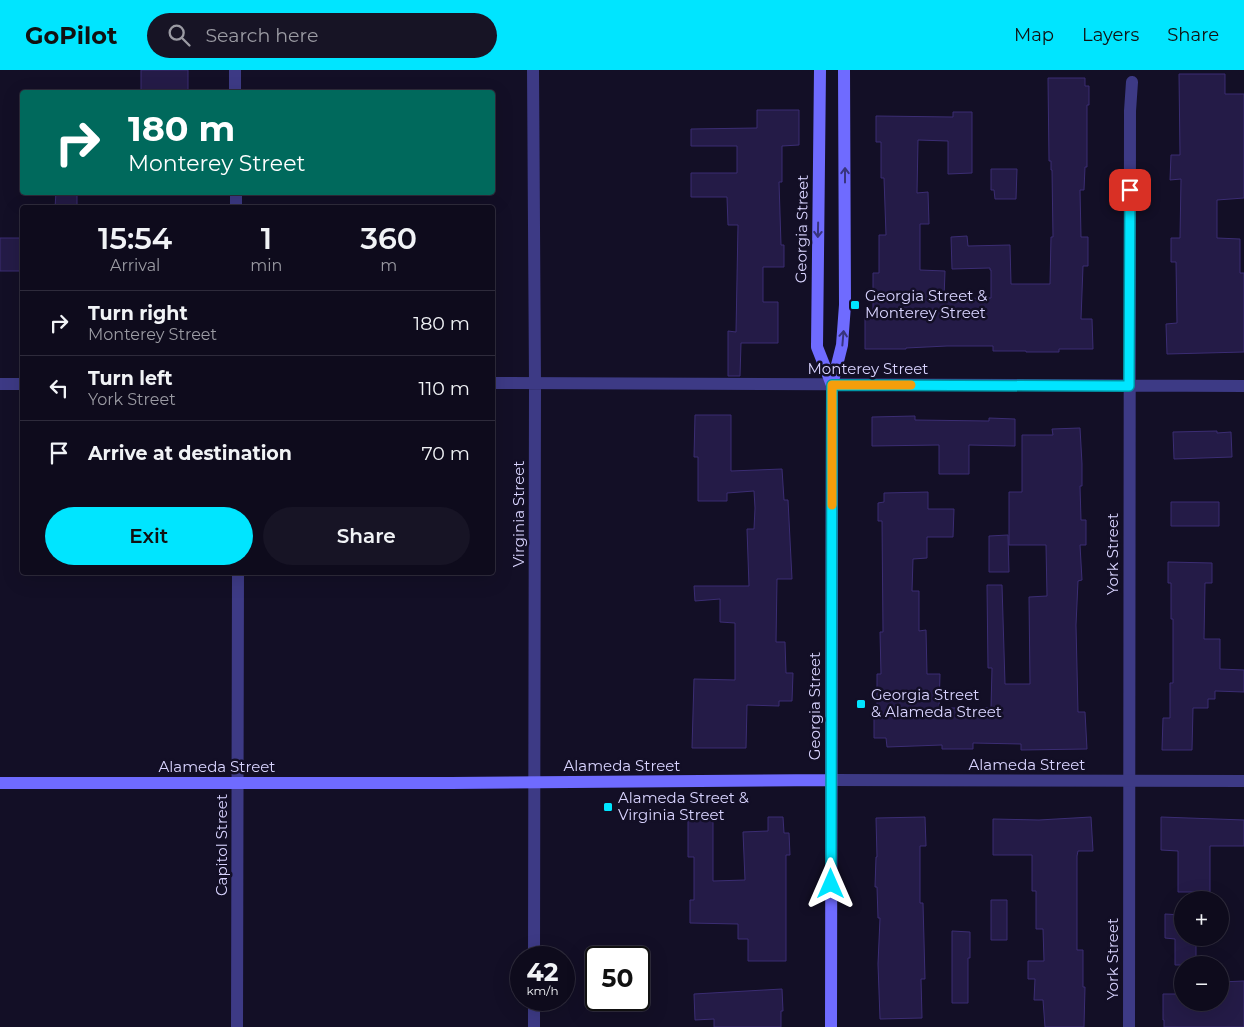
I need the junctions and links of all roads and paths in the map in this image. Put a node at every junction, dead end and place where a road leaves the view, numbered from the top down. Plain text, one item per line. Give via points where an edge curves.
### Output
1 (235, 70) edge
2 (533, 70) edge
3 (820, 70) edge
4 (844, 70) edge
5 (1132, 82) dead end
6 (235, 90) edge
7 (495, 383) edge
8 (535, 383) junction
9 (0, 384) edge
10 (20, 384) edge
11 (832, 385) junction
12 (1129, 386) junction
13 (1244, 386) edge
14 (238, 575) edge
15 (831, 780) junction
16 (1130, 781) junction
17 (1244, 781) edge
18 (0, 783) edge
19 (238, 783) junction
20 (535, 783) junction
21 (534, 946) edge
22 (534, 1011) edge
23 (237, 1027) edge
24 (534, 1027) edge
25 (831, 1027) edge
26 (1129, 1027) edge

1 - 6 street
2 - 8 street, Virginia Street
3 -> 11 main road, Georgia Street via 817,347
11 -> 4 main road, Georgia Street via 842,345 845,305
5 - 12 street, York Street
7 - 8 street, Monterey Street
8 - 11 street, Monterey Street
8 - 20 street, Virginia Street
9 - 10 street
11 - 12 street, Monterey Street
11 - 15 main road, Georgia Street
12 - 13 street, Monterey Street
12 - 16 street, York Street
14 - 19 street, Capitol Street
15 - 16 street, Alameda Street
15 - 20 main road, Alameda Street
15 - 25 main road, Georgia Street
16 - 17 street, Alameda Street
16 - 26 street, York Street
18 - 19 main road, Alameda Street
19 - 20 main road, Alameda Street
19 - 23 street, Capitol Street
20 - 21 street, Virginia Street
22 - 24 street

